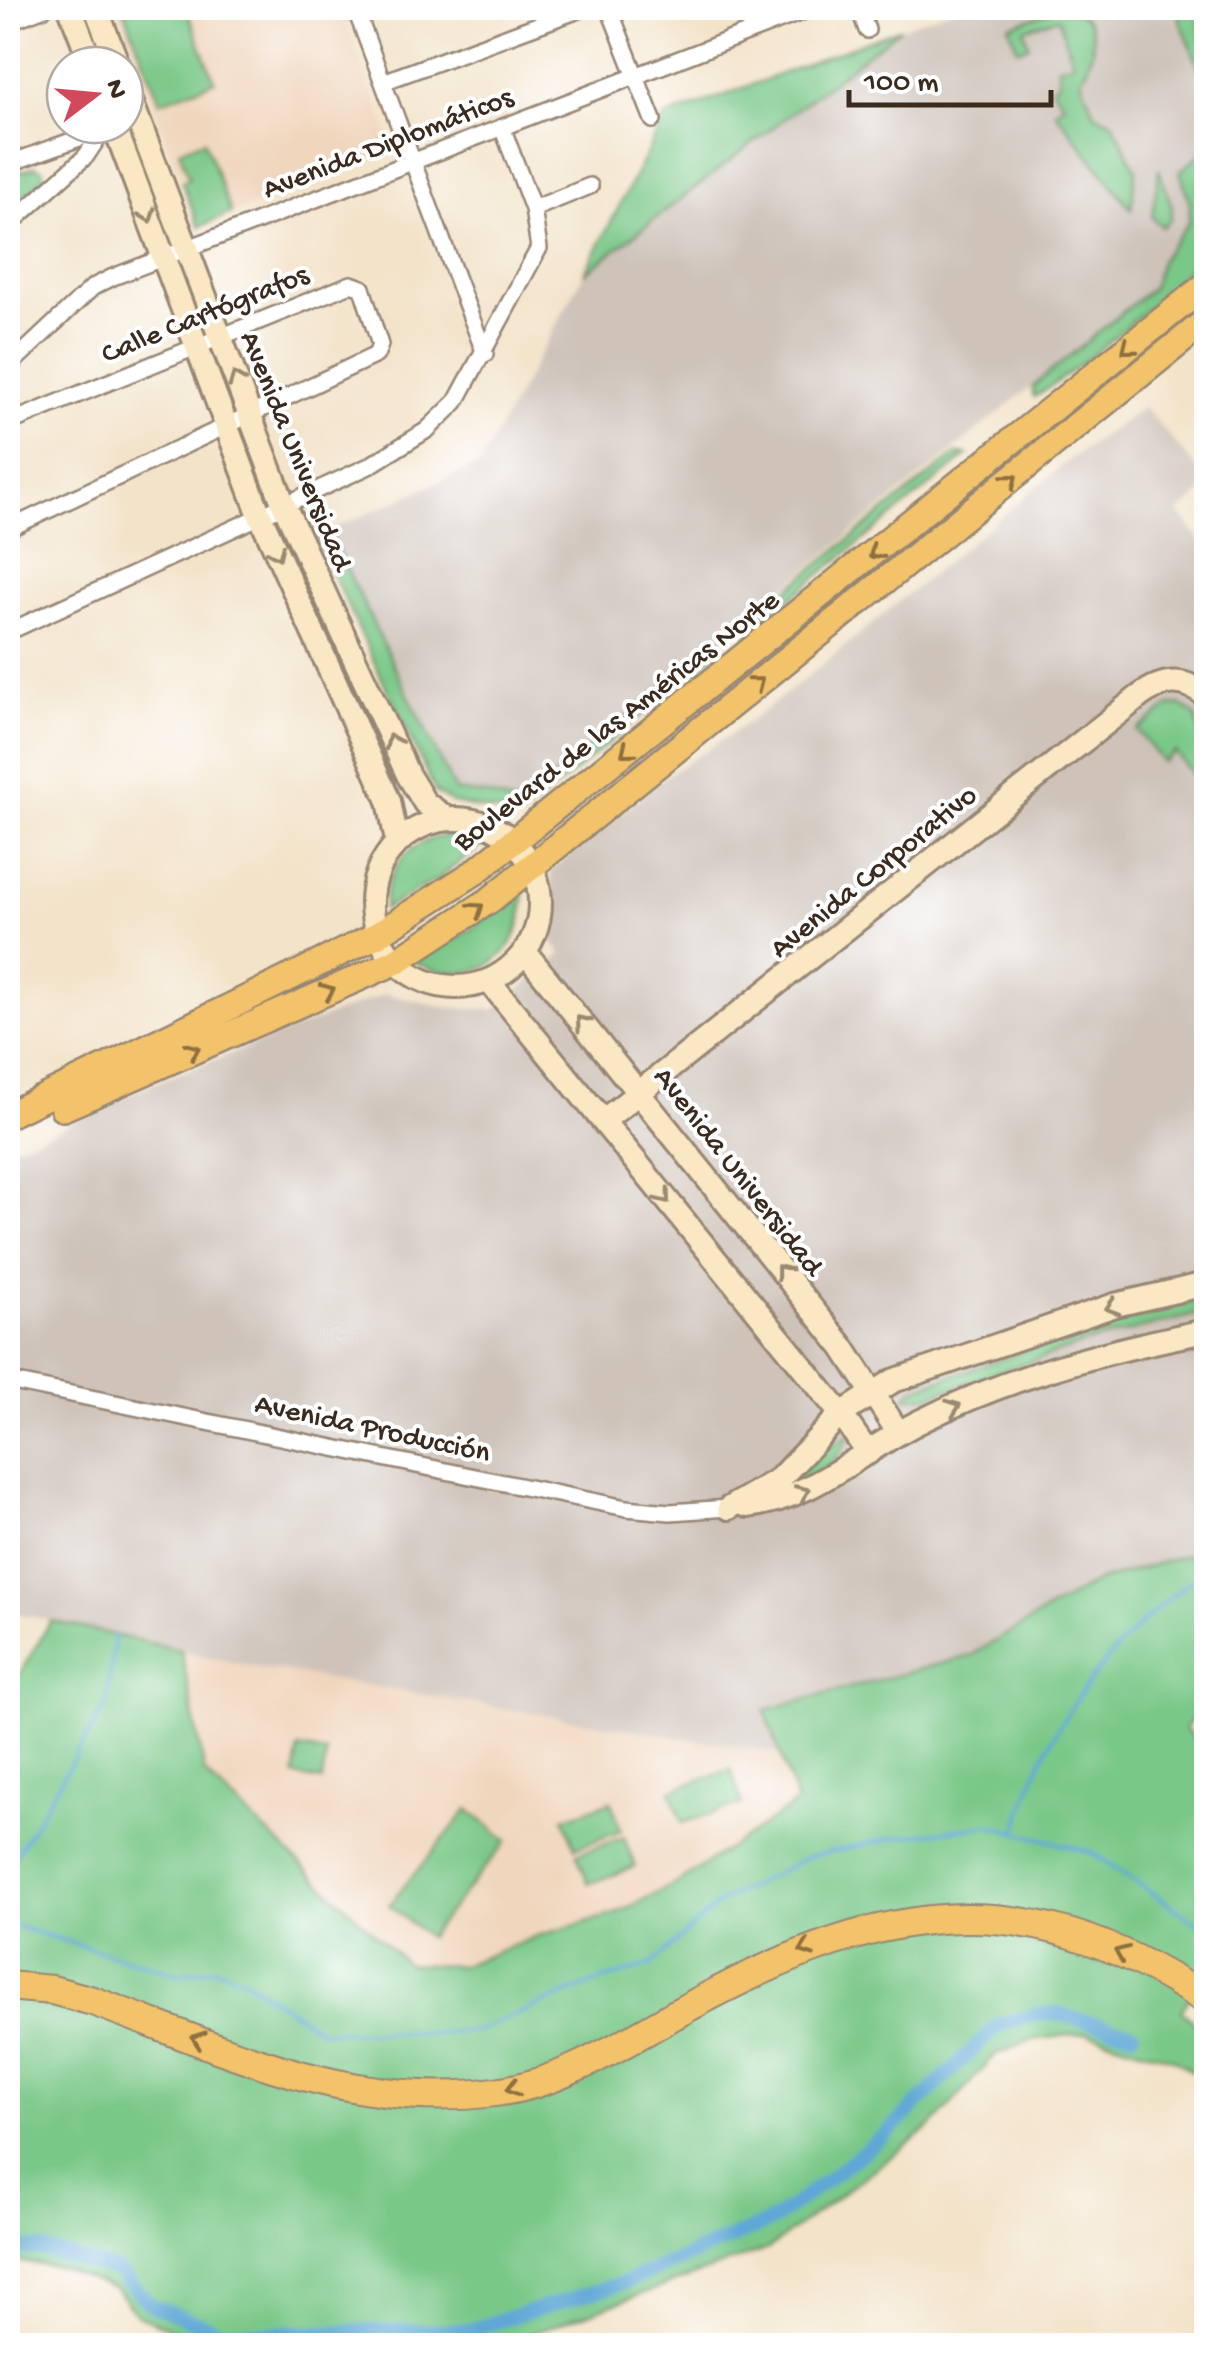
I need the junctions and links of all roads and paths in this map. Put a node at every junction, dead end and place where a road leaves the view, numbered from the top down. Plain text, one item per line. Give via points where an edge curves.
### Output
1 (46, 8) edge
2 (70, 8) edge
3 (96, 8) edge
4 (355, 8) edge
5 (584, 8) edge
6 (609, 8) edge
7 (812, 8) edge
8 (859, 8) edge
9 (8, 22) edge
10 (867, 30) dead end
11 (84, 45) edge
12 (110, 45) edge
13 (636, 75) junction
14 (383, 82) junction
15 (653, 120) dead end
16 (502, 126) junction
17 (60, 145) edge
18 (97, 145) edge
19 (125, 145) edge
20 (130, 145) edge
21 (413, 161) junction
22 (8, 164) edge
23 (590, 186) dead end
24 (533, 209) junction
25 (8, 226) edge
26 (186, 248) junction
27 (163, 257) junction
28 (1206, 285) edge
29 (1204, 324) edge
30 (220, 337) junction
31 (196, 345) junction
32 (485, 354) junction
33 (8, 367) edge
34 (250, 416) junction
35 (8, 423) edge
36 (227, 426) junction
37 (283, 502) junction
38 (259, 513) junction
39 (8, 529) edge
40 (8, 632) edge
41 (695, 695) junction
42 (1206, 696) edge
43 (714, 718) junction
44 (448, 819) junction
45 (397, 842) junction
46 (515, 843) junction
47 (532, 866) junction
48 (378, 935) junction
49 (525, 952) junction
50 (396, 962) junction
51 (489, 981) junction
52 (640, 1092) junction
53 (8, 1115) edge
54 (603, 1122) junction
55 (8, 1131) edge
56 (1206, 1284) edge
57 (1206, 1330) edge
58 (8, 1382) edge
59 (873, 1391) junction
60 (841, 1414) junction
61 (898, 1432) junction
62 (868, 1453) junction
63 (729, 1508) junction
64 (10, 1985) edge
65 (1206, 2000) edge

1 - 9 street
2 - 11 street
3 - 12 street
4 - 14 street
5 - 14 street
6 - 13 street
7 - 13 street, Avenida Diplomáticos
8 - 10 street
13 - 15 street
13 - 16 street, Avenida Diplomáticos
14 - 21 street
16 - 21 street, Avenida Diplomáticos
16 - 24 street
17 - 22 street
18 - 25 street
19 -> 27 street, Avenida Universidad
20 - 26 street, Avenida Universidad
21 - 26 street, Avenida Diplomáticos
21 - 32 street
23 - 24 street
24 - 32 street via 539,248
26 - 27 street, Avenida Diplomáticos
26 - 30 street, Avenida Universidad
27 - 31 street, Avenida Universidad
27 - 33 street, Avenida Diplomáticos via 93,287
28 -> 41 main road, Boulevard de las Américas Norte
43 -> 29 main road, Boulevard de las Américas Norte
30 - 31 street, Calle Cartógrafos
34 -> 30 street, Avenida Universidad
30 - 34 street, Calle Cartógrafos via 351,284 362,288 378,351
31 - 35 street, Calle Cartógrafos
31 - 36 street, Avenida Universidad
32 - 37 street via 456,402 427,430 369,466
34 - 36 street
34 - 37 street, Avenida Universidad
36 - 38 street, Avenida Universidad
36 - 39 street
37 - 38 street
44 -> 37 street, Avenida Universidad via 425,802 408,775
38 - 40 street
38 -> 45 street, Avenida Universidad via 378,773
41 - 43 main road
41 -> 46 main road, Boulevard de las Américas Norte
42 - 52 street, Avenida Corporativo via 1186,682 1163,683 1140,696
43 - 47 main road, Boulevard de las Américas Norte
44 - 45 street via 420,826
44 - 46 street via 484,823
45 - 48 street via 374,886
46 - 47 street
46 - 48 main road, Boulevard de las Américas Norte
47 - 49 street via 540,910
50 -> 47 main road, Boulevard de las Américas Norte
48 - 50 street
48 - 53 main road, Boulevard de las Américas Norte
49 - 51 street
52 -> 49 street, Avenida Universidad
50 - 51 street via 420,980 449,988
55 -> 50 main road, Boulevard de las Américas Norte
51 - 54 street
52 - 54 street, Avenida Corporativo
59 -> 52 street, Avenida Universidad
54 -> 60 street
56 -> 59 street, Avenida Producción via 1115,1305
61 -> 57 street, Avenida Producción via 1007,1387
58 - 63 street, Avenida Producción via 626,1508
59 - 60 street, Avenida Producción
59 - 61 street, Avenida Universidad
60 - 62 street
60 - 63 street, Avenida Producción via 779,1479
61 - 62 street, Avenida Producción
63 -> 62 street, Avenida Producción via 786,1500
65 -> 64 highway via 1130,1956 1078,1936 1022,1922 923,1919 788,1955 548,2078 500,2092 417,2098 335,2086 93,2001

